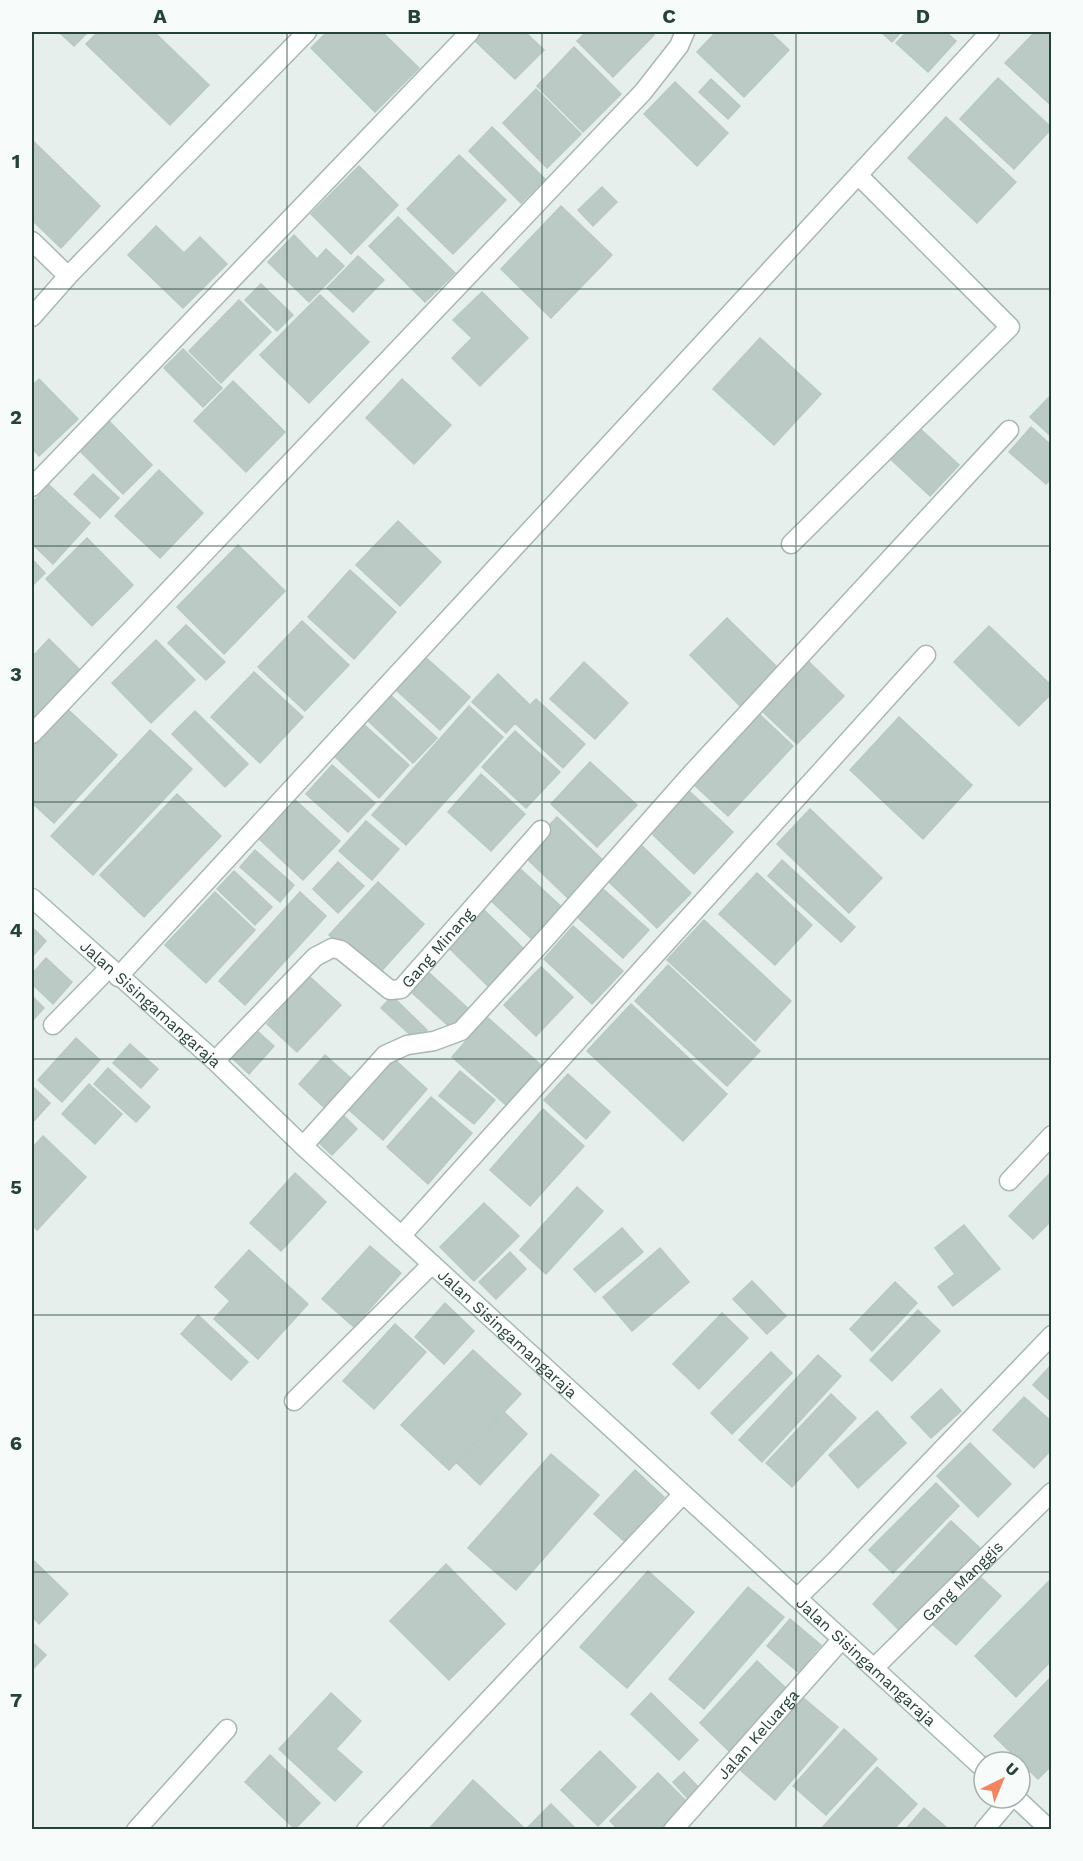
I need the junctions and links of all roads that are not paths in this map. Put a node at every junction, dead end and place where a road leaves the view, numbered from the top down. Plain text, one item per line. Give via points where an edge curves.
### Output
1 (307, 32) edge
2 (470, 32) edge
3 (685, 32) edge
4 (990, 32) edge
5 (858, 175) junction
6 (32, 241) edge
7 (68, 276) junction
8 (32, 317) edge
9 (1010, 430) dead end
10 (32, 487) edge
11 (791, 544) dead end
12 (926, 655) dead end
13 (32, 734) edge
14 (541, 830) dead end
15 (32, 898) edge
16 (113, 973) junction
17 (54, 1025) dead end
18 (215, 1061) junction
19 (1052, 1136) edge
20 (303, 1146) junction
21 (1009, 1181) dead end
22 (401, 1236) junction
23 (432, 1264) junction
24 (1052, 1335) edge
25 (294, 1401) dead end
26 (1052, 1492) edge
27 (684, 1494) junction
28 (797, 1598) junction
29 (842, 1639) junction
30 (874, 1668) junction
31 (227, 1729) dead end
32 (972, 1758) edge
33 (1002, 1810) edge
34 (1027, 1810) edge
35 (136, 1830) edge
36 (366, 1830) edge
37 (673, 1830) edge
38 (984, 1830) edge
39 (1050, 1830) edge

1 - 7 street
2 - 10 street
3 - 13 street via 679,46 643,92
4 - 5 street
5 - 11 street via 1010,327
5 - 16 street
6 - 7 street
7 - 8 street
9 - 20 street via 693,772 461,1031 385,1055
12 - 22 street
14 - 18 street, Gang Minang via 401,989 390,990 341,950 332,948 315,957
15 - 16 street, Jalan Sisingamangaraja
16 - 17 street
16 - 18 street, Jalan Sisingamangaraja
18 - 20 street, Jalan Sisingamangaraja
19 - 21 street
20 - 22 street, Jalan Sisingamangaraja
22 - 23 street, Jalan Sisingamangaraja
23 - 25 street
23 - 27 street, Jalan Sisingamangaraja
24 - 28 street
26 - 30 street, Gang Manggis
27 - 28 street, Jalan Sisingamangaraja
27 - 36 street
28 - 29 street, Jalan Sisingamangaraja
29 - 30 street, Jalan Sisingamangaraja
29 - 37 street, Jalan Keluarga
30 - 32 street, Jalan Sisingamangaraja
31 - 35 street
33 - 38 street
34 - 39 street

